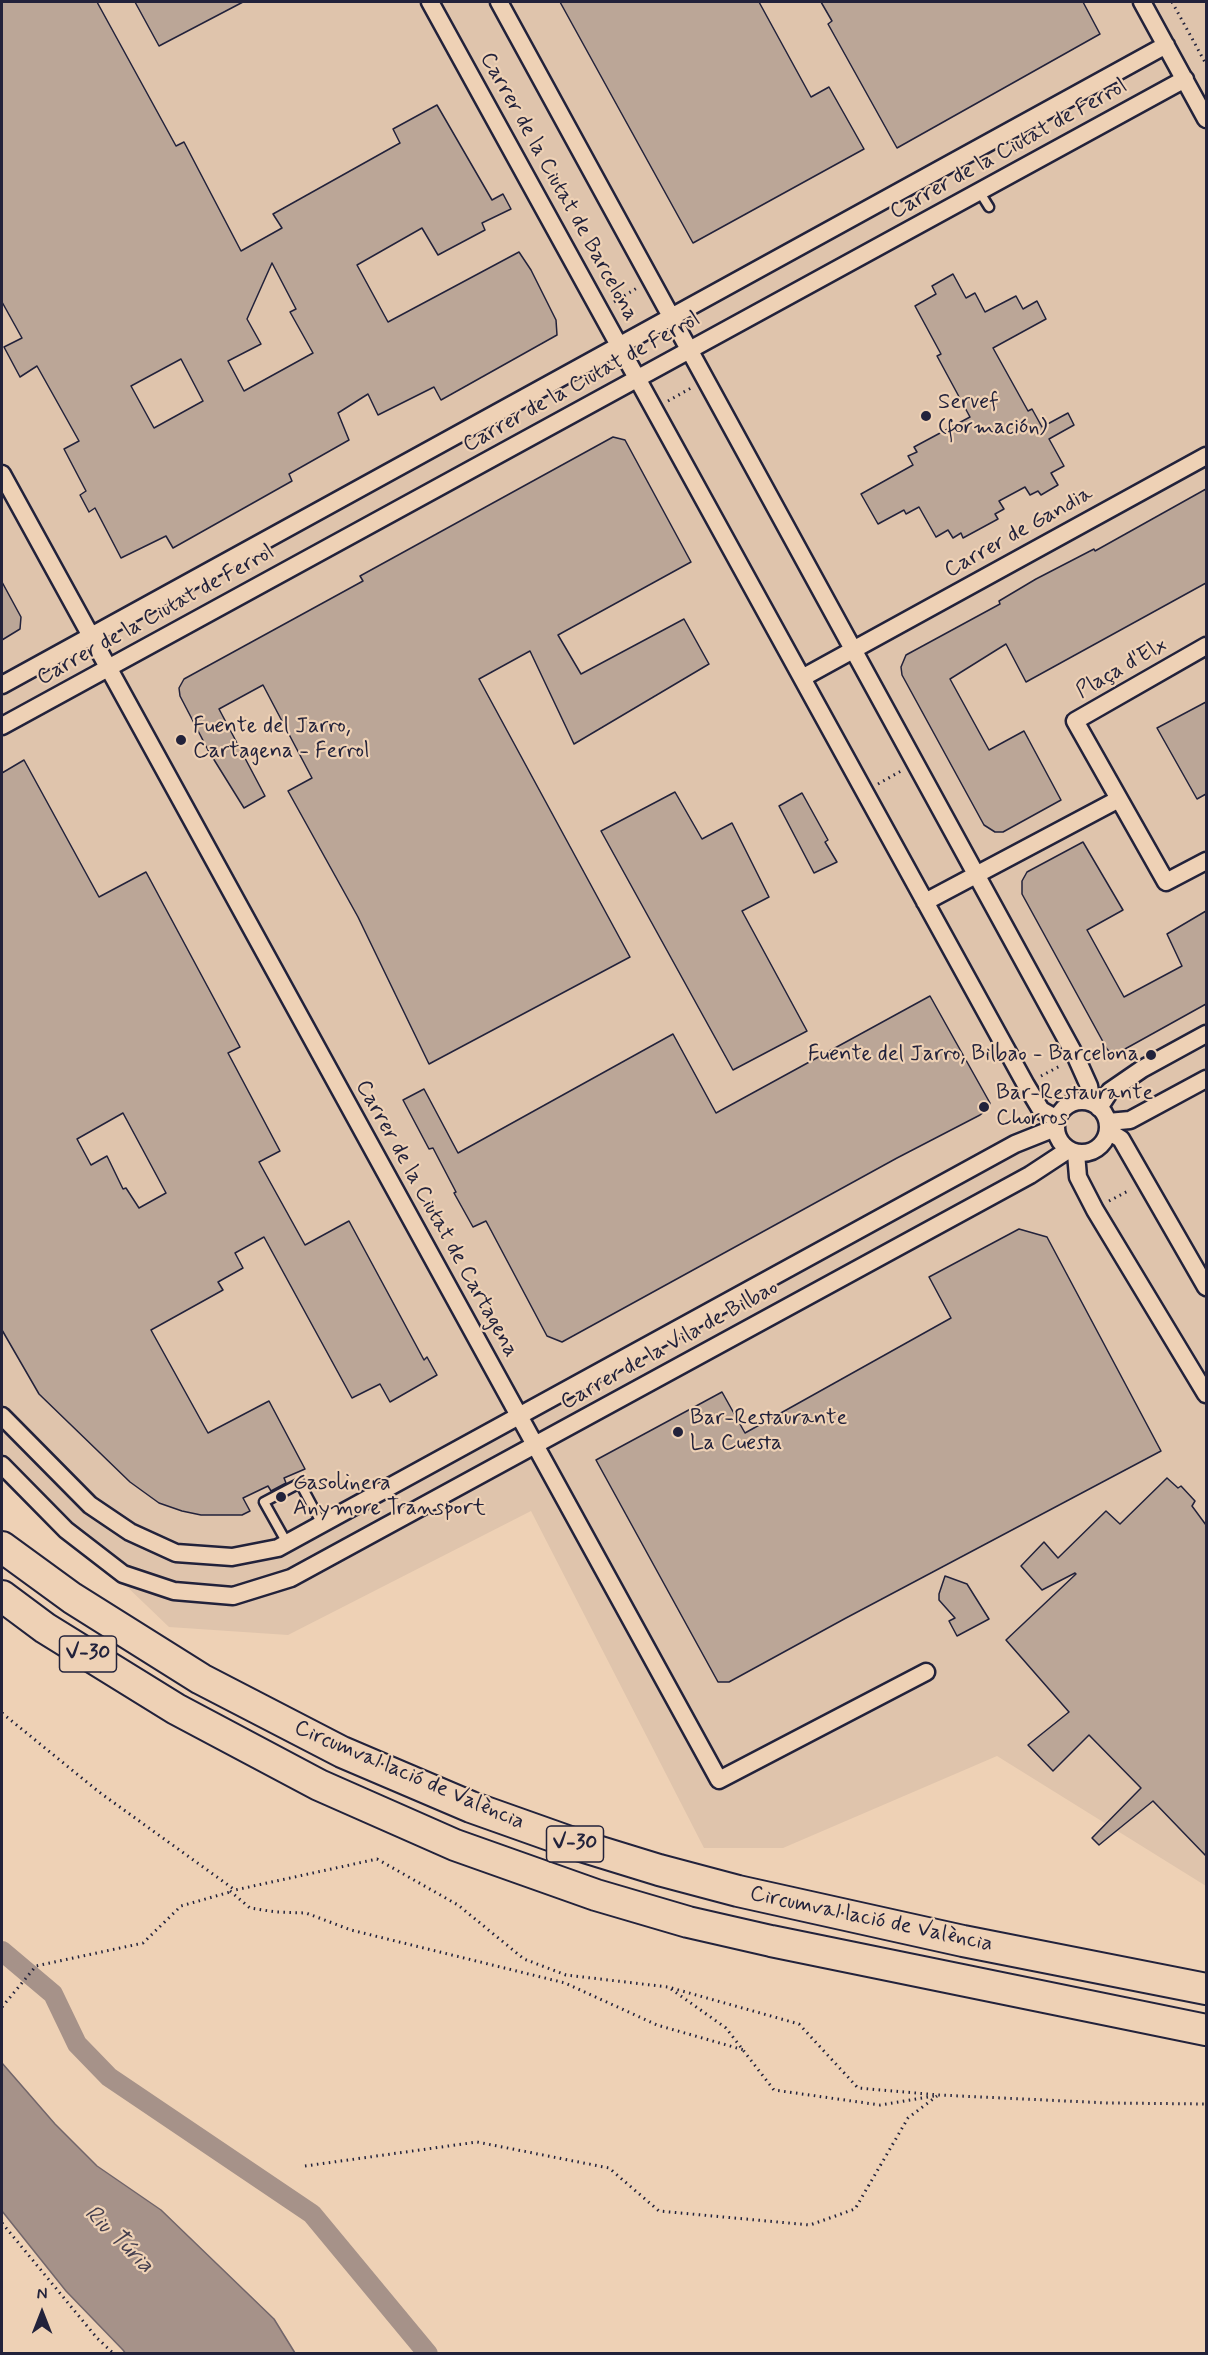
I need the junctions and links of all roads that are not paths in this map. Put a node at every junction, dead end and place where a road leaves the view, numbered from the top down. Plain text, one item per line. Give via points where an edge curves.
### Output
1 (430, 2) edge
2 (499, 2) edge
3 (1142, 2) edge
4 (1166, 45) junction
5 (1185, 79) junction
6 (1206, 119) edge
7 (979, 191) junction
8 (989, 207) dead end
9 (671, 317) junction
10 (619, 345) junction
11 (690, 350) junction
12 (637, 378) junction
13 (1206, 456) edge
14 (2, 474) edge
15 (90, 636) junction
16 (1206, 646) edge
17 (854, 650) junction
18 (108, 668) junction
19 (802, 678) junction
20 (2, 685) edge
21 (2, 726) edge
22 (1119, 799) junction
23 (1206, 861) edge
24 (976, 875) junction
25 (926, 902) junction
26 (1206, 1034) edge
27 (1206, 1040) edge
28 (1174, 1052) junction
29 (1203, 1081) edge
30 (1102, 1116) junction
31 (1056, 1123) junction
32 (1072, 1152) junction
33 (1206, 1287) edge
34 (1206, 1394) edge
35 (519, 1415) junction
36 (2, 1416) edge
37 (535, 1445) junction
38 (2, 1465) edge
39 (322, 1524) junction
40 (282, 1546) junction
41 (2, 1547) edge
42 (2, 1596) edge
43 (926, 1672) dead end
44 (1206, 1989) edge
45 (1206, 2030) edge

1 - 10 street, Carrer de la Ciutat de Barcelona
2 - 9 street, Carrer de la Ciutat de Barcelona
3 - 4 street
4 - 5 street
4 - 9 street, Carrer de la Ciutat de Ferrol
5 - 6 street
5 - 7 street, Carrer de la Ciutat de Ferrol
7 - 8 lane
7 - 11 street, Carrer de la Ciutat de Ferrol
9 - 10 street, Carrer de la Ciutat de Ferrol
9 - 11 street, Carrer de la Ciutat de Barcelona
10 - 12 street, Carrer de la Ciutat de Barcelona
10 - 15 street, Carrer de la Ciutat de Ferrol
11 - 12 street, Carrer de la Ciutat de Ferrol
11 - 17 street, Carrer de la Ciutat de Barcelona
12 - 18 street, Carrer de la Ciutat de Ferrol
12 - 19 street, Carrer de la Ciutat de Barcelona
13 - 17 street, Carrer de Gandia
14 - 15 street, Carrer de la Ciutat de Cartagena
15 - 18 street, Carrer de la Ciutat de Cartagena
15 - 20 street, Carrer de la Ciutat de Ferrol
16 - 22 street, Plaça d'Elx via 1075,722
17 - 19 street
17 - 24 street, Carrer de la Ciutat de Barcelona
18 - 21 street, Carrer de la Ciutat de Ferrol
18 - 35 street, Carrer de la Ciutat de Cartagena
19 - 25 street, Carrer de la Ciutat de Barcelona
22 - 23 street, Plaça d'Elx via 1166,882
22 - 24 street
24 - 25 street
24 - 30 street, Carrer de la Ciutat de Barcelona via 1076,1057
25 - 31 street, Carrer de la Ciutat de Barcelona via 1026,1085 1041,1110
26 - 28 street
27 - 28 street
28 - 30 street via 1110,1091
29 - 30 street via 1130,1120
30 - 31 street via 1075,1102 1067,1106
30 - 32 street via 1106,1139 1094,1151
30 - 33 street, Carrer de la Ciutat de Barcelona via 1121,1139
31 - 32 street via 1062,1146
31 - 35 street, Carrer de la Vila de Bilbao
32 - 34 street via 1078,1177 1095,1210
32 - 37 street, Carrer de la Vila de Bilbao
35 - 37 street, Carrer de la Ciutat de Cartagena
35 - 39 street, Carrer de la Vila de Bilbao
36 - 40 street, Carrer de la Vila de Bilbao via 90,1505 130,1532 176,1553 232,1557
37 - 38 street, Carrer de la Vila de Bilbao via 291,1578 233,1596 174,1591 123,1574 66,1530
37 - 43 street, Carrer de la Ciutat de Cartagena via 719,1780
39 - 40 street, Carrer de la Vila de Bilbao
39 - 40 lane via 300,1483 264,1502
41 - 44 highway, Circumval·lació de València / V-30 via 72,1598 201,1678 342,1752 471,1807 581,1846 738,1892
42 - 45 highway, Circumval·lació de València / V-30 via 45,1628 176,1709 319,1785 455,1845 596,1895 688,1922

